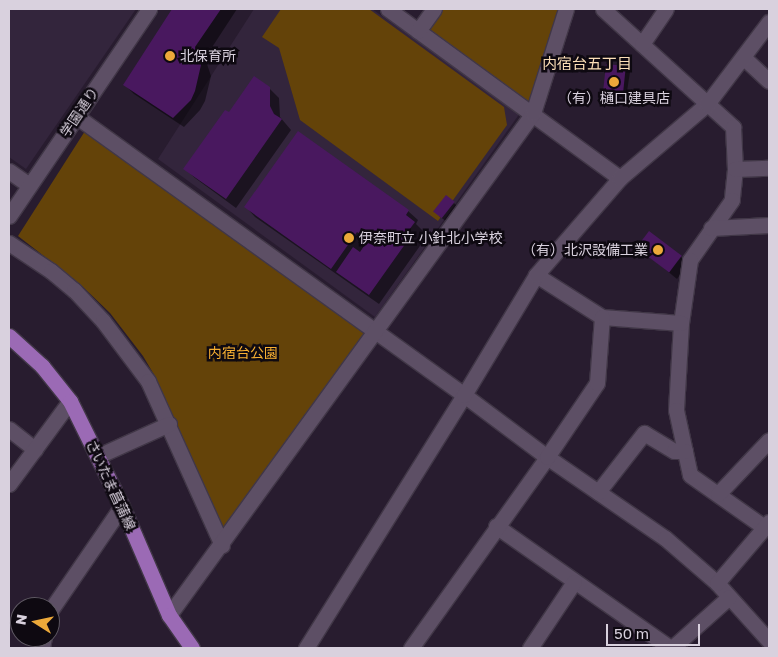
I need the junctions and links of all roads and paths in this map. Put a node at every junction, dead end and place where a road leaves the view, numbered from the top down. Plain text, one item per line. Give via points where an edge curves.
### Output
1 (149, 9) edge
2 (388, 9) edge
3 (434, 9) edge
4 (566, 9) edge
5 (604, 9) edge
6 (666, 9) edge
7 (769, 22) edge
8 (418, 31) junction
9 (642, 44) junction
10 (743, 57) junction
11 (769, 81) edge
12 (707, 104) junction
13 (533, 113) junction
14 (76, 116) junction
15 (769, 168) edge
16 (734, 169) junction
17 (9, 171) edge
18 (620, 178) junction
19 (29, 185) junction
20 (9, 216) edge
21 (769, 225) edge
22 (710, 228) junction
23 (9, 243) edge
24 (536, 275) junction
25 (602, 318) junction
26 (681, 324) junction
27 (375, 331) junction
28 (9, 336) edge
29 (464, 395) junction
30 (70, 401) junction
31 (169, 424) junction
32 (9, 429) edge
33 (769, 440) edge
34 (35, 448) junction
35 (685, 451) junction
36 (98, 456) junction
37 (547, 457) junction
38 (9, 484) edge
39 (598, 492) junction
40 (718, 494) junction
41 (122, 506) junction
42 (767, 524) edge
43 (496, 526) junction
44 (222, 544) junction
45 (574, 582) junction
46 (716, 582) junction
47 (60, 597) edge
48 (729, 597) junction
49 (169, 615) junction
50 (769, 641) edge
51 (185, 644) edge
52 (306, 648) edge
53 (411, 648) edge
54 (530, 648) edge
55 (671, 648) edge

1 - 14 street, 学園通り
2 - 8 street
3 - 8 street
4 - 13 street
5 - 9 street
6 - 9 street
7 - 10 street
8 - 13 street
9 - 12 street
10 - 11 street
10 - 12 street
12 - 16 street via 733,127
12 - 18 street
13 - 18 street
13 - 27 street
14 - 19 street, 学園通り
14 - 27 street
15 - 16 street
16 - 22 street via 732,200
17 - 19 street
18 - 24 street
19 - 20 street, 学園通り
21 - 22 street
22 - 26 street via 690,260
23 - 31 street via 74,290 103,321 148,381
24 - 25 street
24 - 29 street
25 - 26 street
25 - 37 street via 597,383
26 - 35 street via 676,410
27 - 29 street
27 - 44 street
28 - 30 main road, さいたま菖蒲線 via 42,366
29 - 37 street
29 - 52 street
30 - 34 street
30 - 36 main road, さいたま菖蒲線
31 - 36 street
31 - 44 street
32 - 34 street
33 - 40 street
34 - 38 street
35 - 39 street via 674,451 644,433
35 - 40 street via 690,476
36 - 41 main road, さいたま菖蒲線
37 - 39 street
37 - 43 street
39 - 46 street via 665,538
40 - 42 street
41 - 47 street
41 - 49 main road, さいたま菖蒲線
42 - 46 street
43 - 45 street
43 - 53 street
44 - 49 street
45 - 54 street
45 - 55 street
46 - 48 street
48 - 50 street
48 - 55 street
49 - 51 main road, さいたま菖蒲線

